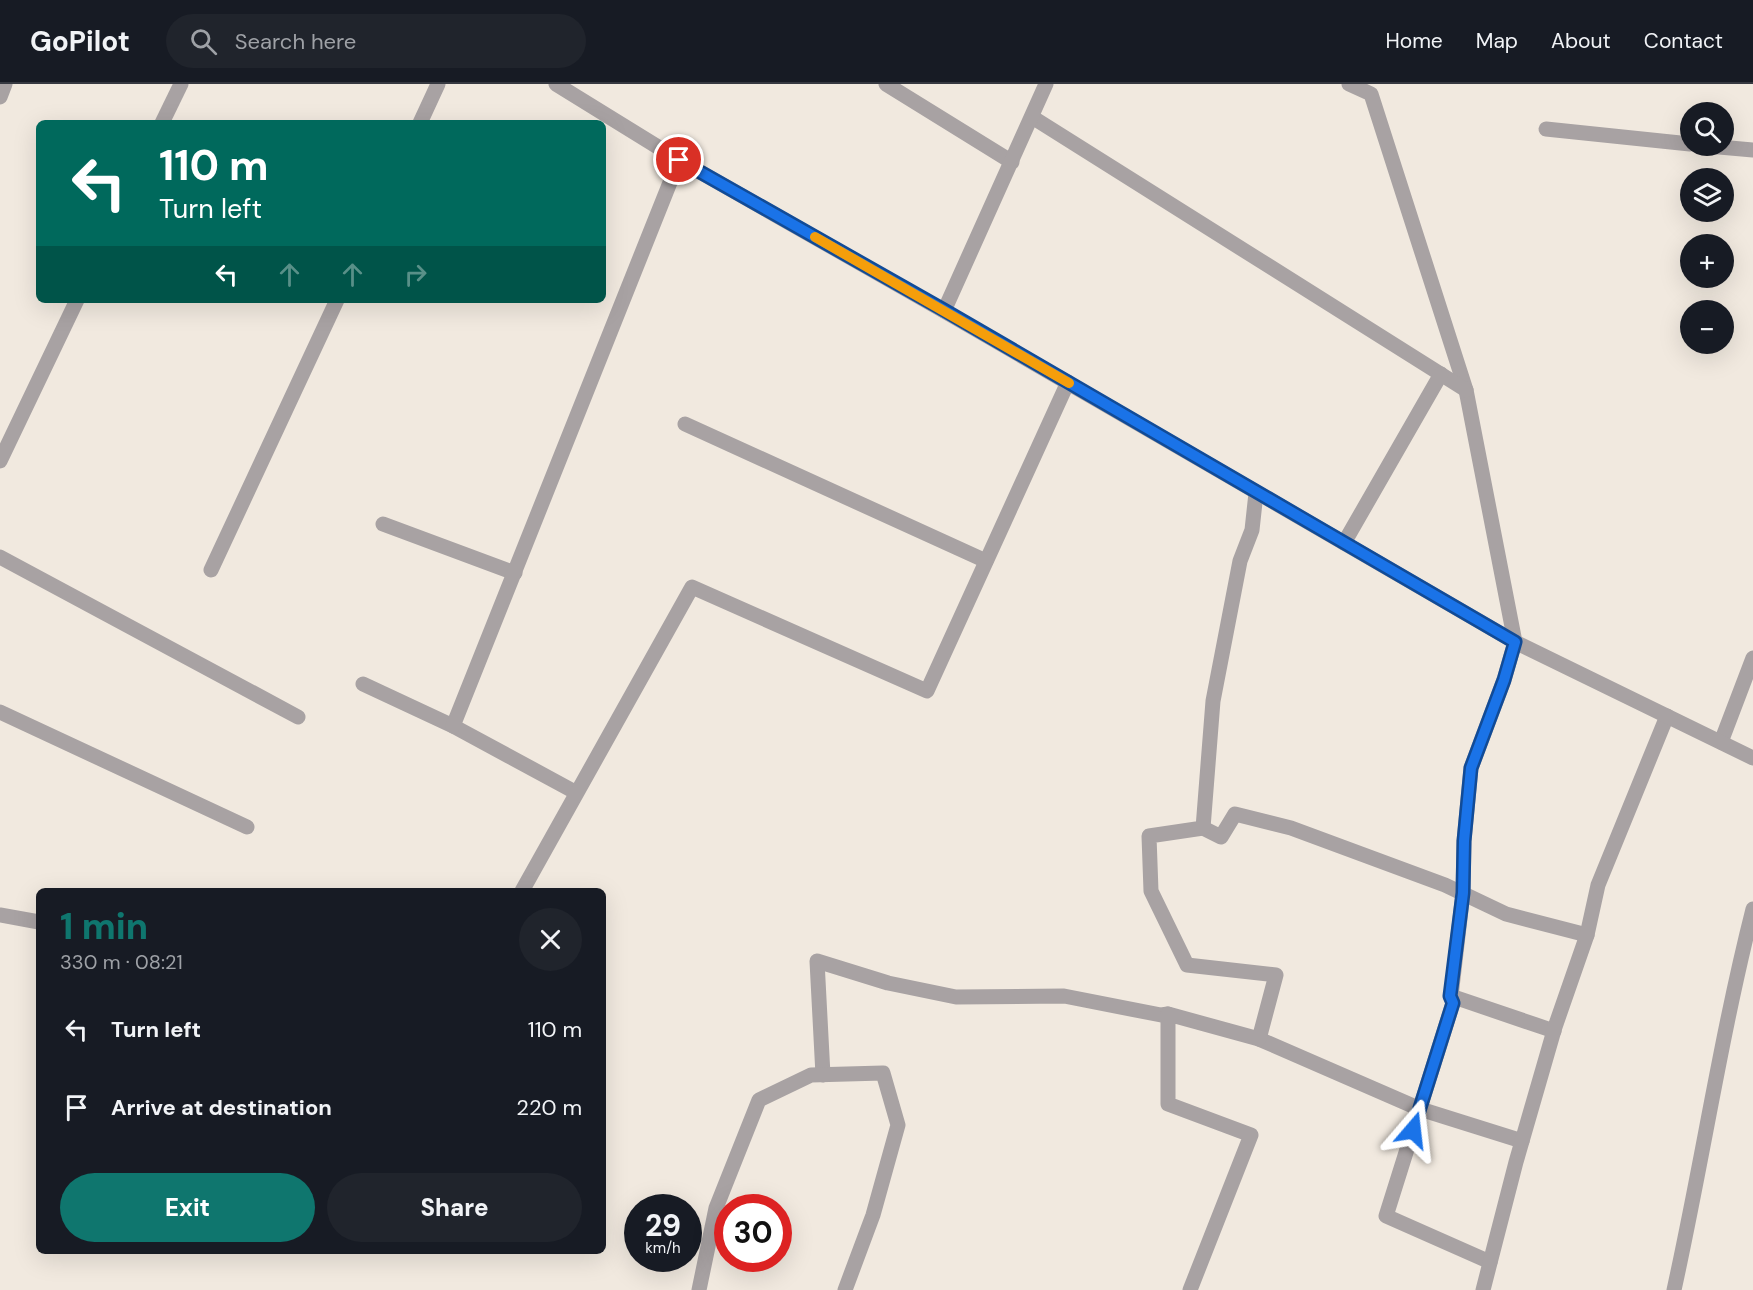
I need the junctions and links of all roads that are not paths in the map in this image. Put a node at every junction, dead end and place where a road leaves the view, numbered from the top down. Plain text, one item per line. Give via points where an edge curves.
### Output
1 (5, 84) edge
2 (181, 84) edge
3 (438, 84) edge
4 (556, 84) edge
5 (886, 84) edge
6 (1046, 84) edge
7 (1354, 85) edge
8 (0, 97) edge
9 (1032, 117) junction
10 (163, 120) edge
11 (421, 120) edge
12 (1546, 129) dead end
13 (1680, 143) edge
14 (1734, 148) edge
15 (1753, 150) edge
16 (679, 160) junction
17 (1011, 162) junction
18 (76, 303) edge
19 (336, 303) edge
20 (944, 310) junction
21 (1441, 374) junction
22 (1068, 382) junction
23 (1466, 390) junction
24 (685, 424) dead end
25 (0, 461) edge
26 (1256, 493) junction
27 (383, 524) dead end
28 (1344, 543) junction
29 (0, 557) edge
30 (986, 561) junction
31 (211, 570) dead end
32 (515, 573) junction
33 (1515, 642) junction
34 (1753, 658) edge
35 (363, 684) dead end
36 (0, 712) edge
37 (1667, 716) junction
38 (298, 717) dead end
39 (453, 726) junction
40 (1721, 742) junction
41 (1753, 758) edge
42 (575, 792) junction
43 (248, 827) dead end
44 (1203, 828) junction
45 (524, 888) edge
46 (1463, 893) junction
47 (1753, 909) edge
48 (0, 915) edge
49 (36, 921) edge
50 (1587, 935) junction
51 (1450, 996) junction
52 (1168, 1014) junction
53 (1554, 1031) junction
54 (1259, 1039) junction
55 (823, 1075) junction
56 (1420, 1108) junction
57 (1522, 1141) junction
58 (1490, 1262) junction
59 (699, 1290) edge
60 (846, 1290) edge
61 (1190, 1290) edge
62 (1483, 1290) edge
63 (1674, 1290) edge

1 - 8 street
2 - 10 street
3 - 11 street
4 - 16 street
5 - 17 street
6 - 9 street
7 - 23 street via 1371,93
9 - 17 street
9 - 21 street
12 - 13 street
14 - 15 street
16 - 20 street
16 - 32 street
17 - 20 street
18 - 25 street
19 - 31 street
20 - 22 street
21 - 23 street
21 - 28 street
22 - 26 street
22 - 30 street
23 - 33 street
24 - 30 street
26 - 28 street
26 - 44 street via 1252,530 1240,561 1213,701
27 - 32 street
28 - 33 street
29 - 38 street
30 - 42 street via 927,692 692,587
32 - 39 street
33 - 37 street
33 - 46 street via 1471,768
34 - 40 street
35 - 39 street
36 - 43 street
37 - 40 street
37 - 50 street via 1598,885
39 - 42 street
40 - 41 street
42 - 45 street
44 - 46 street via 1221,837 1235,814 1280,825
44 - 54 street via 1149,836 1151,891 1187,965 1276,975
46 - 50 street via 1506,914
46 - 51 street
47 - 63 street via 1734,983
48 - 49 street
50 - 53 street
51 - 53 street
51 - 56 street via 1453,1003
52 - 54 street
52 - 55 street via 1064,996 956,997 888,983 818,961
52 - 61 street via 1168,1104 1251,1135
53 - 57 street
54 - 56 street
55 - 59 street via 811,1075 759,1100 716,1208
55 - 60 street via 883,1073 898,1125 873,1215
56 - 57 street
56 - 58 street via 1386,1216
57 - 58 street
58 - 62 street

